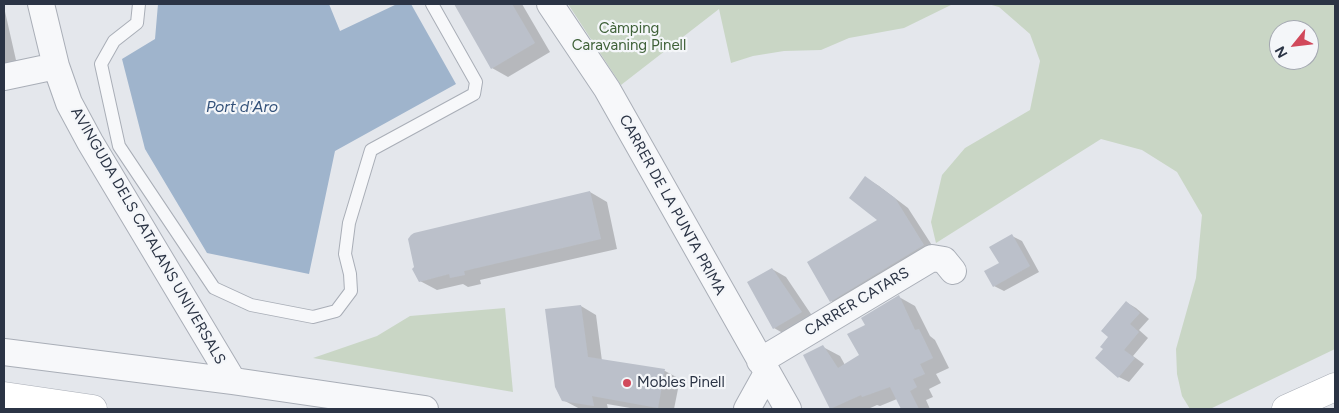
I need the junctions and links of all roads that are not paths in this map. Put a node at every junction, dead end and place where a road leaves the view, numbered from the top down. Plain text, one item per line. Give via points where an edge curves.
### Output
1 (42, 4) edge
2 (139, 4) edge
3 (432, 4) edge
4 (550, 4) edge
5 (56, 66) junction
6 (4, 77) edge
7 (952, 271) dead end
8 (4, 352) edge
9 (763, 367) junction
10 (233, 381) junction
11 (1335, 387) edge
12 (4, 396) edge
13 (93, 409) edge
14 (425, 409) edge
15 (747, 409) edge
16 (788, 409) edge
17 (1286, 409) edge

1 - 5 street, AVINGUDA DELS CATALANS UNIVERSALS
2 - 3 lane via 137,23 114,41 101,64 119,146 214,288 251,305 313,317 336,311 351,292 345,254 349,223 371,150 474,94 476,82
4 - 9 street, CARRER DE LA PUNTA PRIMA via 607,89
5 - 6 street
5 - 10 street, AVINGUDA DELS CATALANS UNIVERSALS via 69,103 90,142
7 - 9 street, CARRER CATARS via 944,260 932,258
8 - 10 street
9 - 15 street
9 - 16 street, CARRER DE LA PUNTA PRIMA
10 - 14 street
11 - 17 main road
12 - 13 main road

